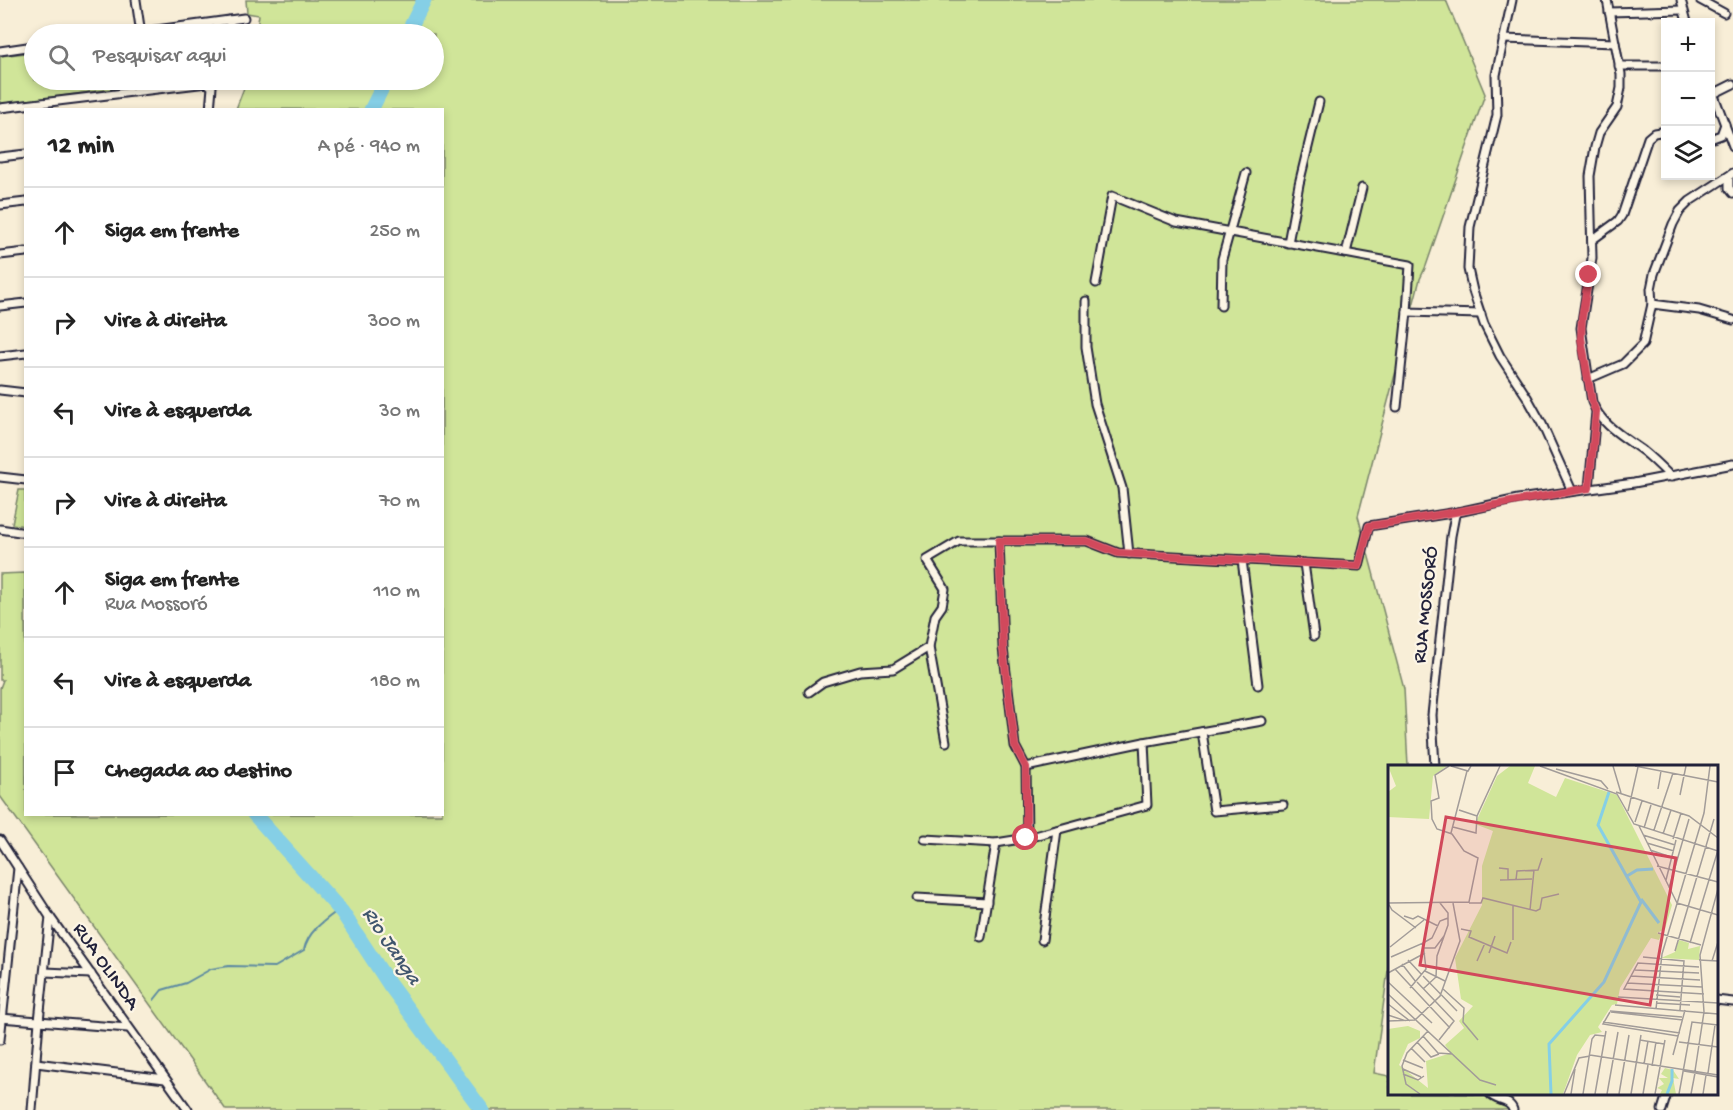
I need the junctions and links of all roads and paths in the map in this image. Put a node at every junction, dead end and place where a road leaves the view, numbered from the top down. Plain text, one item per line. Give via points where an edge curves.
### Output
1 (136, 0) edge
2 (1512, 0) edge
3 (1607, 0) edge
4 (1681, 0) edge
5 (1700, 0) edge
6 (1683, 10) junction
7 (1609, 12) junction
8 (1724, 13) dead end
9 (244, 18) dead end
10 (1686, 18) edge
11 (230, 20) junction
12 (140, 24) edge
13 (203, 24) edge
14 (230, 24) edge
15 (1503, 39) junction
16 (1614, 43) junction
17 (24, 47) edge
18 (0, 51) edge
19 (1619, 66) junction
20 (1661, 66) edge
21 (1733, 84) edge
22 (134, 90) edge
23 (212, 90) edge
24 (1715, 93) joint
25 (1319, 102) dead end
26 (0, 108) edge
27 (210, 108) edge
28 (1725, 124) junction
29 (1661, 132) edge
30 (1715, 138) edge
31 (1733, 146) edge
32 (24, 154) edge
33 (0, 157) edge
34 (1246, 172) dead end
35 (1731, 175) edge
36 (1362, 188) dead end
37 (1733, 193) edge
38 (24, 202) edge
39 (0, 205) edge
40 (1229, 232) junction
41 (1592, 240) junction
42 (1288, 243) junction
43 (24, 252) edge
44 (1346, 253) junction
45 (0, 255) edge
46 (1096, 284) dead end
47 (1086, 301) dead end
48 (24, 303) edge
49 (1652, 304) junction
50 (0, 306) edge
51 (1221, 306) dead end
52 (1407, 312) junction
53 (1481, 314) junction
54 (1733, 320) edge
55 (24, 353) edge
56 (0, 356) edge
57 (1588, 380) junction
58 (0, 390) edge
59 (24, 393) edge
60 (1397, 407) dead end
61 (1596, 412) junction
62 (1733, 464) edge
63 (0, 477) edge
64 (1671, 477) junction
65 (24, 480) edge
66 (1589, 488) junction
67 (1572, 491) junction
68 (1458, 512) junction
69 (0, 529) edge
70 (24, 533) edge
71 (999, 541) junction
72 (1129, 554) junction
73 (1242, 560) junction
74 (1304, 563) junction
75 (1314, 636) dead end
76 (929, 647) junction
77 (1258, 685) dead end
78 (809, 692) dead end
79 (1262, 721) dead end
80 (1202, 732) junction
81 (946, 742) dead end
82 (1144, 742) junction
83 (1435, 765) edge
84 (1026, 767) junction
85 (1283, 805) dead end
86 (1057, 830) junction
87 (1026, 838) junction
88 (925, 839) dead end
89 (0, 840) edge
90 (996, 843) junction
91 (18, 868) junction
92 (917, 897) dead end
93 (987, 902) junction
94 (50, 917) junction
95 (981, 937) dead end
96 (1042, 940) dead end
97 (45, 972) junction
98 (91, 974) junction
99 (1718, 1000) edge
100 (1733, 1002) edge
101 (1, 1018) edge
102 (39, 1021) junction
103 (128, 1028) junction
104 (0, 1040) edge
105 (36, 1063) junction
106 (165, 1078) junction
107 (1491, 1095) edge
108 (1667, 1095) edge
109 (32, 1110) edge
110 (188, 1110) edge
111 (1513, 1110) edge
112 (1662, 1110) edge

1 - 12 street
2 - 15 street
3 - 7 street
4 - 6 street
5 - 8 street
6 - 7 street
6 - 10 street
7 - 16 street
9 - 11 street
11 - 13 street
11 - 14 street
15 - 16 street
15 - 53 street via 1496,75 1497,115 1468,248 1468,269
16 - 19 street
17 - 18 street
19 - 20 street
19 - 41 street via 1619,102 1603,125 1590,176
21 - 24 street
22 - 26 street
23 - 27 street
24 - 28 street
25 - 42 street
28 - 30 street via 1721,135
28 - 31 street
29 - 41 street via 1648,138 1622,215
32 - 33 street
34 - 40 street
35 - 37 street via 1729,188
35 - 49 street via 1680,211 1654,274
36 - 44 street
38 - 39 street
40 - 42 street
40 - 46 street via 1176,222 1112,196
40 - 51 street via 1222,259
41 - 57 street via 1581,328
42 - 44 street
43 - 45 street
44 - 52 street via 1410,266
47 - 72 street via 1086,347 1095,404 1122,488
48 - 50 street
49 - 54 street via 1700,310
49 - 57 street via 1643,344 1623,364
52 - 53 street
52 - 60 street
53 - 67 street via 1500,356 1542,424
55 - 56 street
57 - 61 street
58 - 59 street
61 - 64 street
61 - 66 street
62 - 64 street
63 - 65 street
64 - 66 street
66 - 67 street
67 - 68 street
68 - 74 street via 1369,526 1359,566
68 - 83 street, RUA MOSSORÓ via 1452,523 1432,715
69 - 70 street
71 - 72 street via 1087,541
71 - 76 street via 959,541 927,560 945,589
71 - 84 street via 1003,648 1015,746
72 - 73 street
73 - 74 street
73 - 77 street
74 - 75 street
76 - 78 street via 893,669 850,674 823,682
76 - 81 street
79 - 80 street
80 - 82 street
80 - 85 street via 1214,811
82 - 84 street
82 - 86 street via 1147,805
84 - 87 street
86 - 87 street
86 - 96 street
87 - 90 street
88 - 90 street
89 - 91 street, RUA OLINDA
90 - 93 street
91 - 94 street, RUA OLINDA
91 - 101 street
92 - 93 street
93 - 95 street
94 - 97 street
94 - 98 street, RUA OLINDA
97 - 98 street
97 - 102 street
98 - 103 street, RUA OLINDA
99 - 100 street
101 - 102 street
101 - 104 street
102 - 103 street
102 - 105 street
103 - 106 street, RUA OLINDA
105 - 106 street
105 - 109 street
106 - 110 street, RUA OLINDA
107 - 111 street via 1509,1103
108 - 112 street

